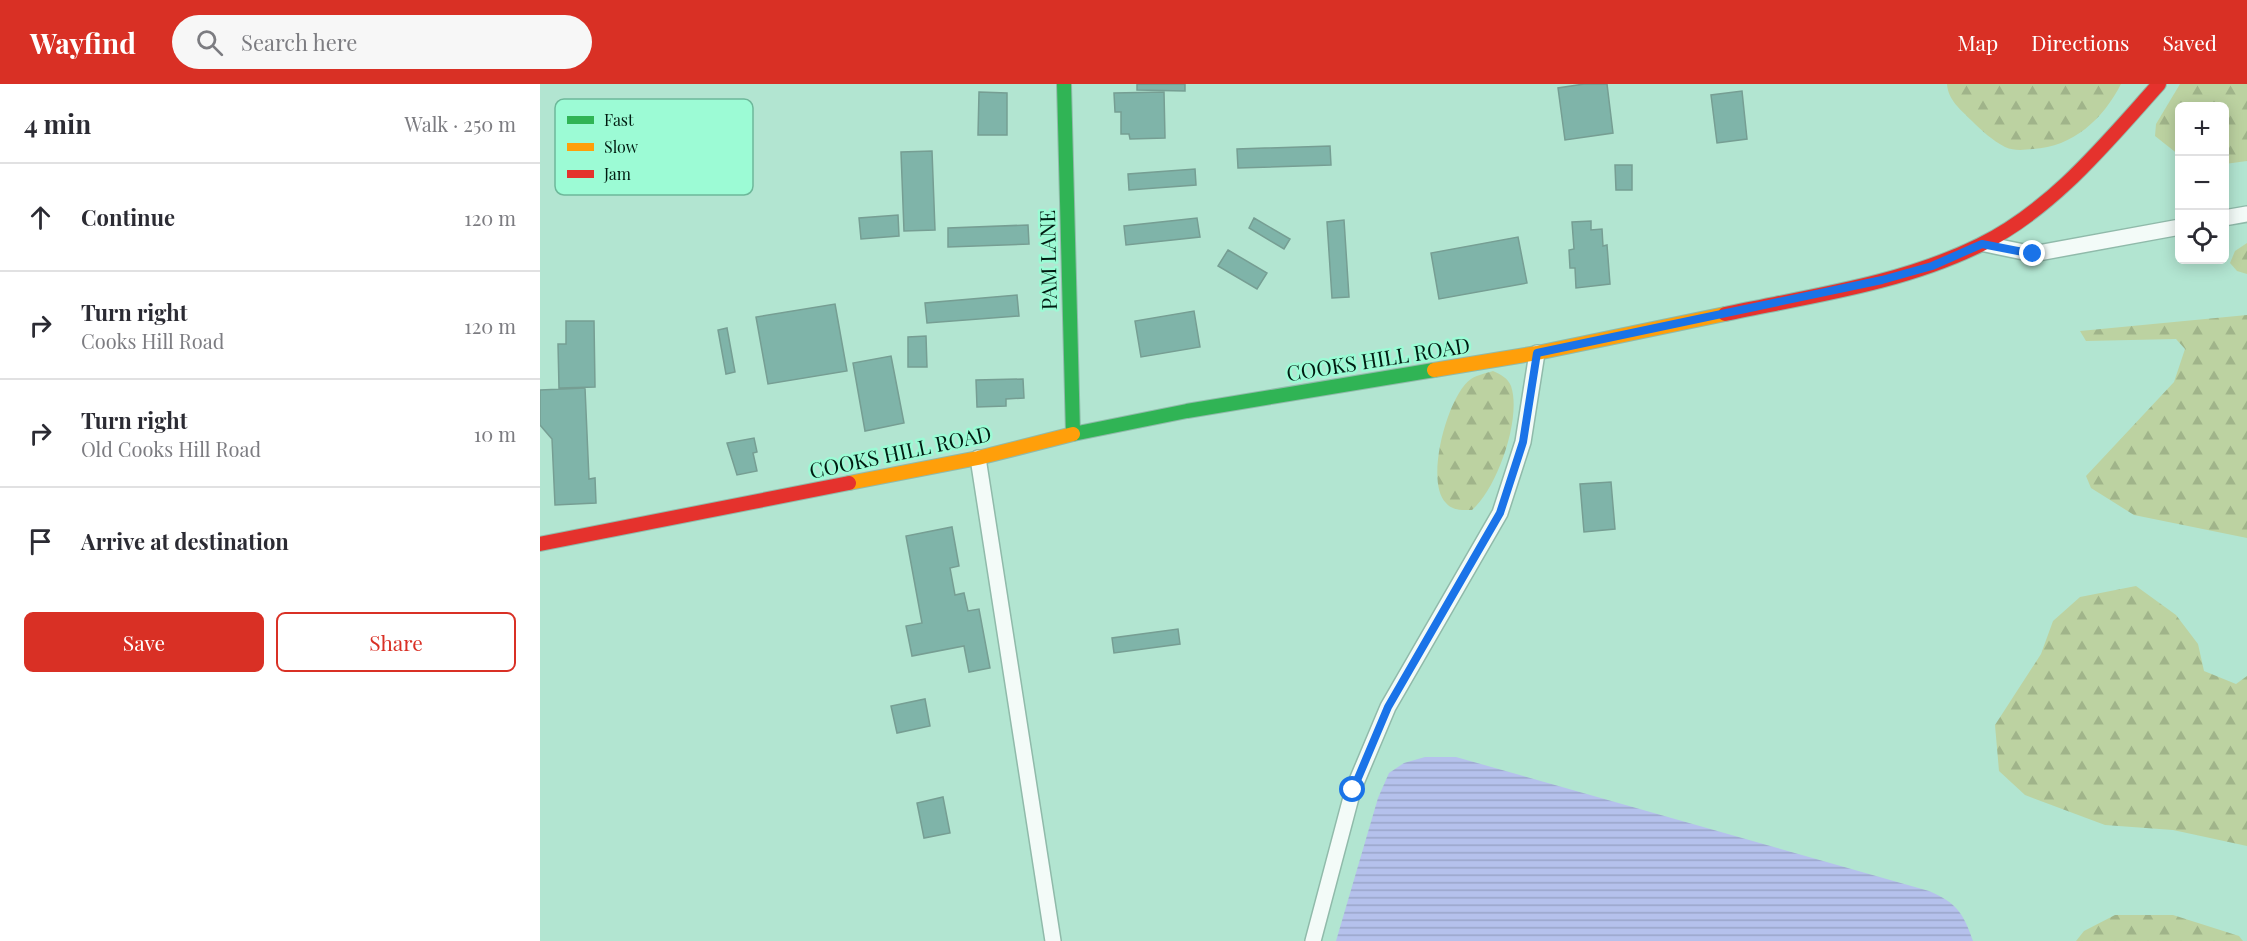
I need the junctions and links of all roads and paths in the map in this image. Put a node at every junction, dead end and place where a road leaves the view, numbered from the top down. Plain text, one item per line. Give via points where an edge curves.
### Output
1 (1064, 84) edge
2 (2159, 84) edge
3 (2247, 214) edge
4 (2229, 217) edge
5 (2175, 228) edge
6 (1982, 244) junction
7 (1537, 353) junction
8 (1073, 434) junction
9 (978, 458) junction
10 (540, 544) edge
11 (1053, 941) edge
12 (1313, 941) edge

1 - 8 street, PAM LANE
2 - 6 street, COOKS HILL ROAD via 2081,171
3 - 4 lane
5 - 6 lane via 2033,254
6 - 7 street, COOKS HILL ROAD via 1932,266 1882,280
7 - 8 street, COOKS HILL ROAD via 1187,411
7 - 12 lane via 1523,442 1500,513 1388,707 1353,790
8 - 9 street, COOKS HILL ROAD
9 - 10 street, COOKS HILL ROAD
9 - 11 lane

